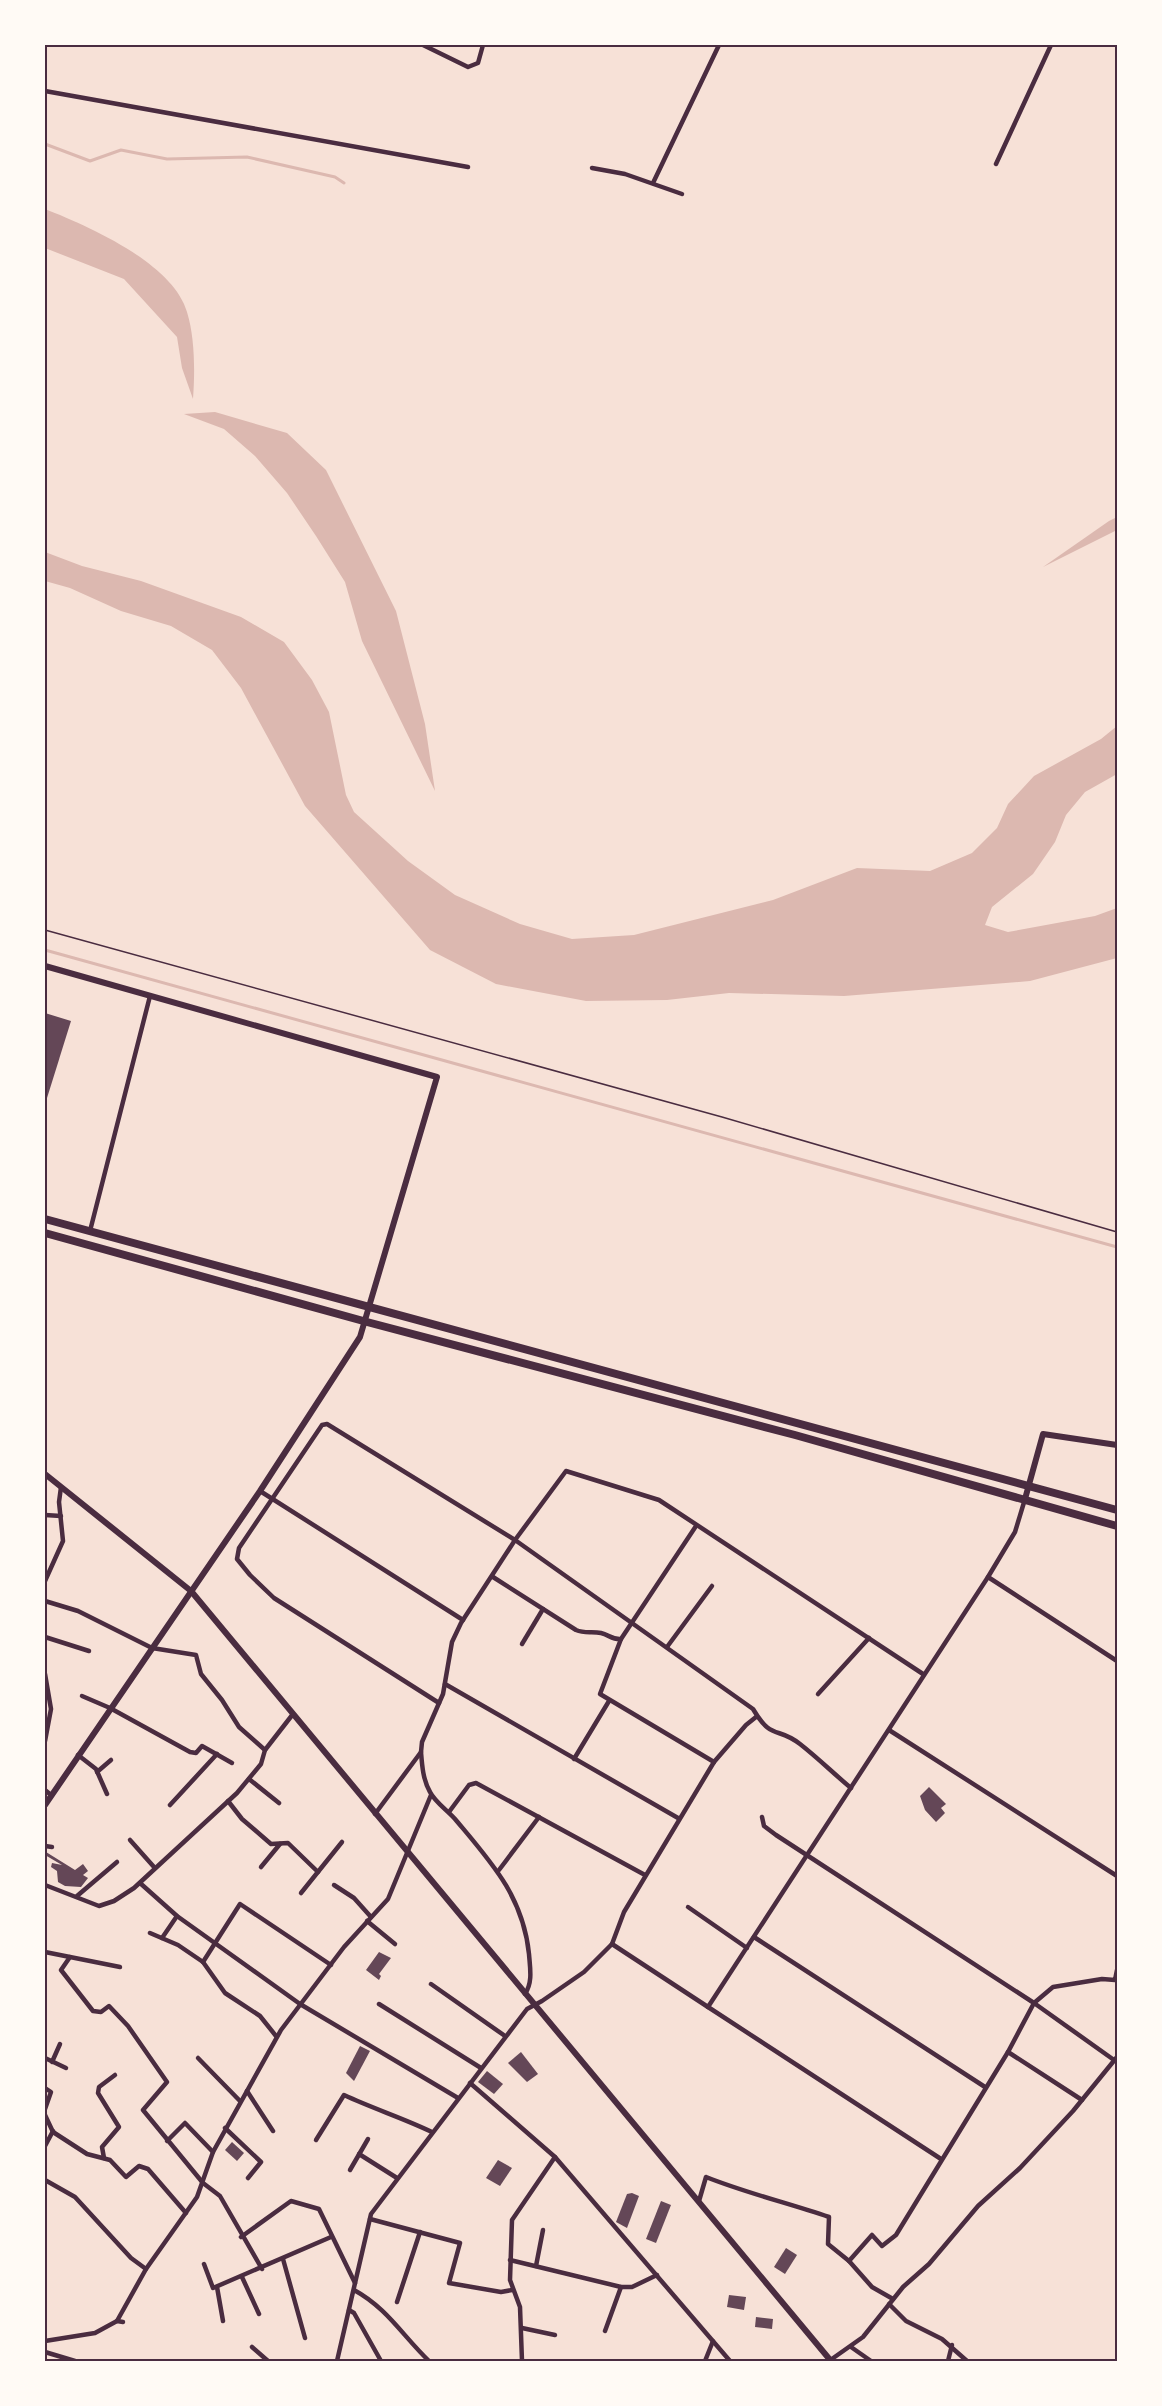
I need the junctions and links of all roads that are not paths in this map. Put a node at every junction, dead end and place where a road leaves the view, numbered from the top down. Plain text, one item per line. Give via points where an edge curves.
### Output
1 (423, 45) edge
2 (483, 45) edge
3 (720, 45) edge
4 (1051, 45) edge
5 (45, 90) edge
6 (996, 164) dead end
7 (468, 167) dead end
8 (592, 168) dead end
9 (653, 183) junction
10 (682, 194) dead end
11 (45, 966) edge
12 (150, 996) junction
13 (45, 1219) edge
14 (90, 1231) junction
15 (45, 1233) edge
16 (370, 1309) junction
17 (367, 1322) junction
18 (1117, 1445) edge
19 (45, 1474) edge
20 (1028, 1485) junction
21 (61, 1487) junction
22 (260, 1491) junction
23 (273, 1499) junction
24 (1025, 1499) junction
25 (1117, 1510) edge
26 (45, 1515) edge
27 (61, 1516) junction
28 (696, 1526) junction
29 (1117, 1526) edge
30 (515, 1540) junction
31 (493, 1577) junction
32 (988, 1577) junction
33 (45, 1581) edge
34 (712, 1586) dead end
35 (191, 1591) junction
36 (45, 1601) edge
37 (543, 1609) junction
38 (463, 1620) junction
39 (632, 1622) junction
40 (45, 1637) edge
41 (868, 1638) junction
42 (621, 1639) junction
43 (522, 1644) dead end
44 (667, 1647) junction
45 (152, 1648) junction
46 (89, 1651) dead end
47 (1117, 1661) edge
48 (45, 1674) edge
49 (923, 1674) junction
50 (445, 1684) junction
51 (818, 1694) dead end
52 (82, 1696) dead end
53 (609, 1701) junction
54 (439, 1703) junction
55 (110, 1708) junction
56 (293, 1714) junction
57 (756, 1717) junction
58 (889, 1730) junction
59 (45, 1737) edge
60 (265, 1750) junction
61 (421, 1752) junction
62 (217, 1754) junction
63 (78, 1755) junction
64 (574, 1759) junction
65 (111, 1760) dead end
66 (714, 1761) junction
67 (232, 1763) dead end
68 (97, 1772) junction
69 (249, 1779) junction
70 (851, 1788) junction
71 (45, 1790) edge
72 (107, 1794) dead end
73 (51, 1795) junction
74 (431, 1795) junction
75 (228, 1801) junction
76 (279, 1803) dead end
77 (45, 1804) edge
78 (170, 1805) dead end
79 (449, 1812) junction
80 (375, 1814) junction
81 (539, 1817) junction
82 (762, 1817) dead end
83 (678, 1818) junction
84 (130, 1840) dead end
85 (342, 1842) dead end
86 (280, 1844) junction
87 (45, 1846) edge
88 (52, 1848) dead end
89 (406, 1852) junction
90 (808, 1856) junction
91 (117, 1862) dead end
92 (154, 1867) junction
93 (261, 1867) dead end
94 (499, 1870) junction
95 (318, 1872) junction
96 (645, 1875) junction
97 (1117, 1876) edge
98 (140, 1883) junction
99 (45, 1885) edge
100 (334, 1885) dead end
101 (301, 1893) dead end
102 (77, 1896) junction
103 (688, 1907) dead end
104 (177, 1916) junction
105 (369, 1919) junction
106 (150, 1933) dead end
107 (754, 1937) junction
108 (162, 1938) junction
109 (215, 1944) junction
110 (395, 1944) dead end
111 (612, 1944) junction
112 (747, 1948) junction
113 (45, 1952) edge
114 (70, 1957) junction
115 (203, 1962) junction
116 (331, 1965) junction
117 (120, 1967) dead end
118 (1117, 1970) edge
119 (1116, 1981) edge
120 (431, 1984) dead end
121 (525, 1994) junction
122 (1034, 2003) junction
123 (300, 2004) junction
124 (379, 2004) dead end
125 (534, 2005) junction
126 (708, 2007) junction
127 (276, 2036) junction
128 (506, 2036) junction
129 (60, 2044) dead end
130 (1008, 2052) junction
131 (45, 2058) edge
132 (198, 2058) dead end
133 (1116, 2058) edge
134 (52, 2062) junction
135 (66, 2068) dead end
136 (481, 2068) junction
137 (115, 2075) dead end
138 (470, 2083) junction
139 (985, 2087) junction
140 (45, 2088) edge
141 (247, 2091) junction
142 (458, 2098) junction
143 (1082, 2100) junction
144 (240, 2101) junction
145 (45, 2109) edge
146 (45, 2115) edge
147 (225, 2128) junction
148 (273, 2130) dead end
149 (53, 2131) junction
150 (432, 2132) junction
151 (368, 2139) dead end
152 (315, 2140) dead end
153 (167, 2141) junction
154 (45, 2146) edge
155 (213, 2152) junction
156 (358, 2154) junction
157 (555, 2157) junction
158 (104, 2158) junction
159 (941, 2159) junction
160 (350, 2170) dead end
161 (248, 2178) dead end
162 (397, 2178) junction
163 (45, 2180) edge
164 (203, 2183) junction
165 (699, 2202) junction
166 (186, 2213) junction
167 (370, 2219) junction
168 (543, 2229) dead end
169 (420, 2232) junction
170 (241, 2237) junction
171 (331, 2237) junction
172 (283, 2259) junction
173 (510, 2260) junction
174 (849, 2261) junction
175 (204, 2264) dead end
176 (536, 2266) junction
177 (262, 2268) junction
178 (146, 2269) junction
179 (657, 2275) junction
180 (242, 2277) junction
181 (355, 2283) junction
182 (217, 2287) junction
183 (621, 2287) junction
184 (354, 2290) junction
185 (512, 2290) junction
186 (893, 2299) junction
187 (397, 2302) dead end
188 (889, 2304) junction
189 (349, 2310) junction
190 (259, 2314) dead end
191 (117, 2321) junction
192 (223, 2321) dead end
193 (123, 2322) dead end
194 (522, 2328) junction
195 (605, 2331) dead end
196 (555, 2335) dead end
197 (305, 2338) dead end
198 (45, 2341) edge
199 (713, 2341) junction
200 (952, 2345) junction
201 (252, 2347) dead end
202 (851, 2347) junction
203 (45, 2352) edge
204 (75, 2361) edge
205 (268, 2361) edge
206 (337, 2361) edge
207 (381, 2361) edge
208 (429, 2361) edge
209 (522, 2361) edge
210 (705, 2361) edge
211 (730, 2361) edge
212 (830, 2361) edge
213 (871, 2361) edge
214 (948, 2361) edge
215 (967, 2361) edge

1 - 2 street via 468,67 478,63
3 - 9 street
4 - 6 street
5 - 7 street
8 - 9 street
9 - 10 street
11 - 12 street
12 - 14 street
12 - 16 street via 437,1077
13 - 14 highway
14 - 16 highway
15 - 17 highway
16 - 17 street
16 - 20 highway
17 - 22 street
17 - 24 highway
18 - 20 street via 1043,1434
19 - 21 street
20 - 24 street
20 - 25 highway
21 - 27 street
21 - 35 street
22 - 23 street
22 - 35 street
23 - 30 street via 322,1425 327,1424
23 - 38 street
23 - 54 street via 239,1548 237,1559 250,1575 295,1613
24 - 29 highway
24 - 32 street via 1015,1532
26 - 27 street
27 - 33 street via 63,1541
28 - 30 street via 659,1500 566,1471
28 - 39 street
28 - 41 street
30 - 31 street
30 - 39 street
31 - 37 street
31 - 38 street
32 - 47 street
32 - 49 street
34 - 44 street
35 - 45 street
35 - 56 street
36 - 45 street via 78,1611
37 - 42 street via 585,1634 599,1632
37 - 43 street
38 - 50 street via 452,1642
39 - 42 street
39 - 44 street
40 - 46 street
41 - 49 street
41 - 51 street
42 - 53 street via 601,1688 600,1694
44 - 57 street via 753,1709
45 - 55 street
45 - 60 street via 196,1655 201,1674 239,1727
48 - 59 street via 51,1709
49 - 58 street
50 - 54 street
50 - 64 street
52 - 55 street
53 - 64 street
53 - 66 street
54 - 61 street
55 - 62 street via 190,1752 196,1753 202,1746
55 - 63 street
56 - 60 street
56 - 80 street
57 - 66 street
57 - 70 street via 768,1730 799,1743
58 - 70 street
58 - 97 street
60 - 69 street via 261,1764
61 - 74 street
61 - 80 street
62 - 67 street
62 - 78 street
63 - 68 street
63 - 73 street
64 - 83 street
65 - 68 street
66 - 83 street
68 - 72 street
69 - 75 street
69 - 76 street
70 - 90 street
71 - 73 street
73 - 77 street
74 - 79 street
74 - 89 street
75 - 86 street via 255,1831 271,1844
75 - 92 street
79 - 81 street via 470,1785 476,1783
79 - 94 street
80 - 89 street
81 - 94 street
81 - 96 street
82 - 90 street via 764,1826
83 - 96 street
84 - 92 street
85 - 95 street
86 - 93 street
86 - 95 street via 288,1844
87 - 88 street
89 - 105 street via 393,1890
89 - 121 street
90 - 107 street
90 - 122 street
91 - 102 street
92 - 98 street
94 - 121 street via 522,1918 527,1941 531,1976
95 - 101 street
96 - 111 street
98 - 102 street via 106,1905 99,1906
98 - 104 street
99 - 102 street
100 - 105 street via 354,1898
103 - 112 street
104 - 108 street
104 - 109 street
105 - 110 street
105 - 116 street
106 - 108 street
107 - 112 street
107 - 139 street
108 - 115 street
109 - 115 street
109 - 116 street via 240,1904
109 - 123 street
111 - 125 street via 584,1972
111 - 126 street
112 - 126 street
113 - 114 street
114 - 117 street
114 - 153 street via 62,1970 77,1993 93,2011 101,2012 109,2006 167,2082 143,2110
115 - 127 street via 225,1993 260,2016
116 - 123 street
118 - 119 street
119 - 122 street via 1102,1979 1053,1987
120 - 128 street
121 - 125 street
122 - 130 street
122 - 133 street
123 - 127 street
123 - 142 street
124 - 136 street
125 - 128 street
125 - 165 street
126 - 159 street
127 - 141 street
128 - 136 street
129 - 134 street
130 - 139 street
130 - 143 street
131 - 134 street
132 - 144 street
133 - 143 street
134 - 135 street
136 - 138 street
137 - 158 street via 99,2087 98,2093 119,2127 102,2147
138 - 142 street
138 - 157 street
139 - 159 street
140 - 145 street via 51,2092
141 - 144 street
141 - 148 street
142 - 150 street
143 - 186 street
144 - 147 street
146 - 149 street
147 - 155 street
147 - 161 street via 261,2162
149 - 154 street
149 - 158 street via 87,2154
150 - 152 street via 344,2095
150 - 162 street
151 - 156 street
153 - 155 street via 185,2123
153 - 164 street
155 - 164 street
156 - 160 street
156 - 162 street
157 - 173 street via 512,2220
157 - 179 street
158 - 166 street via 126,2177 139,2166 148,2169
159 - 174 street via 896,2235 882,2246 872,2235
162 - 167 street
163 - 178 street via 75,2197
164 - 166 street
164 - 170 street via 220,2196
165 - 174 street via 706,2177 829,2217 828,2244
165 - 212 street
166 - 178 street
167 - 169 street
167 - 181 street
168 - 176 street
169 - 185 street via 460,2244 449,2283 501,2292
169 - 187 street
170 - 171 street via 291,2201 319,2209
170 - 177 street
171 - 172 street
171 - 181 street
172 - 177 street
172 - 197 street
173 - 176 street
173 - 185 street
174 - 186 street via 872,2288
175 - 182 street via 213,2288
176 - 183 street
177 - 180 street
178 - 191 street
179 - 183 street via 632,2287
179 - 199 street
180 - 182 street
180 - 190 street
181 - 184 street
182 - 192 street
183 - 195 street
184 - 189 street
184 - 208 street via 384,2309
185 - 194 street via 520,2307
186 - 188 street
188 - 200 street via 912,2326
188 - 202 street
189 - 206 street
189 - 207 street
191 - 193 street
191 - 198 street via 95,2333
194 - 196 street
194 - 209 street
199 - 210 street
199 - 211 street
200 - 214 street
200 - 215 street
201 - 205 street
202 - 212 street
202 - 213 street
203 - 204 street

